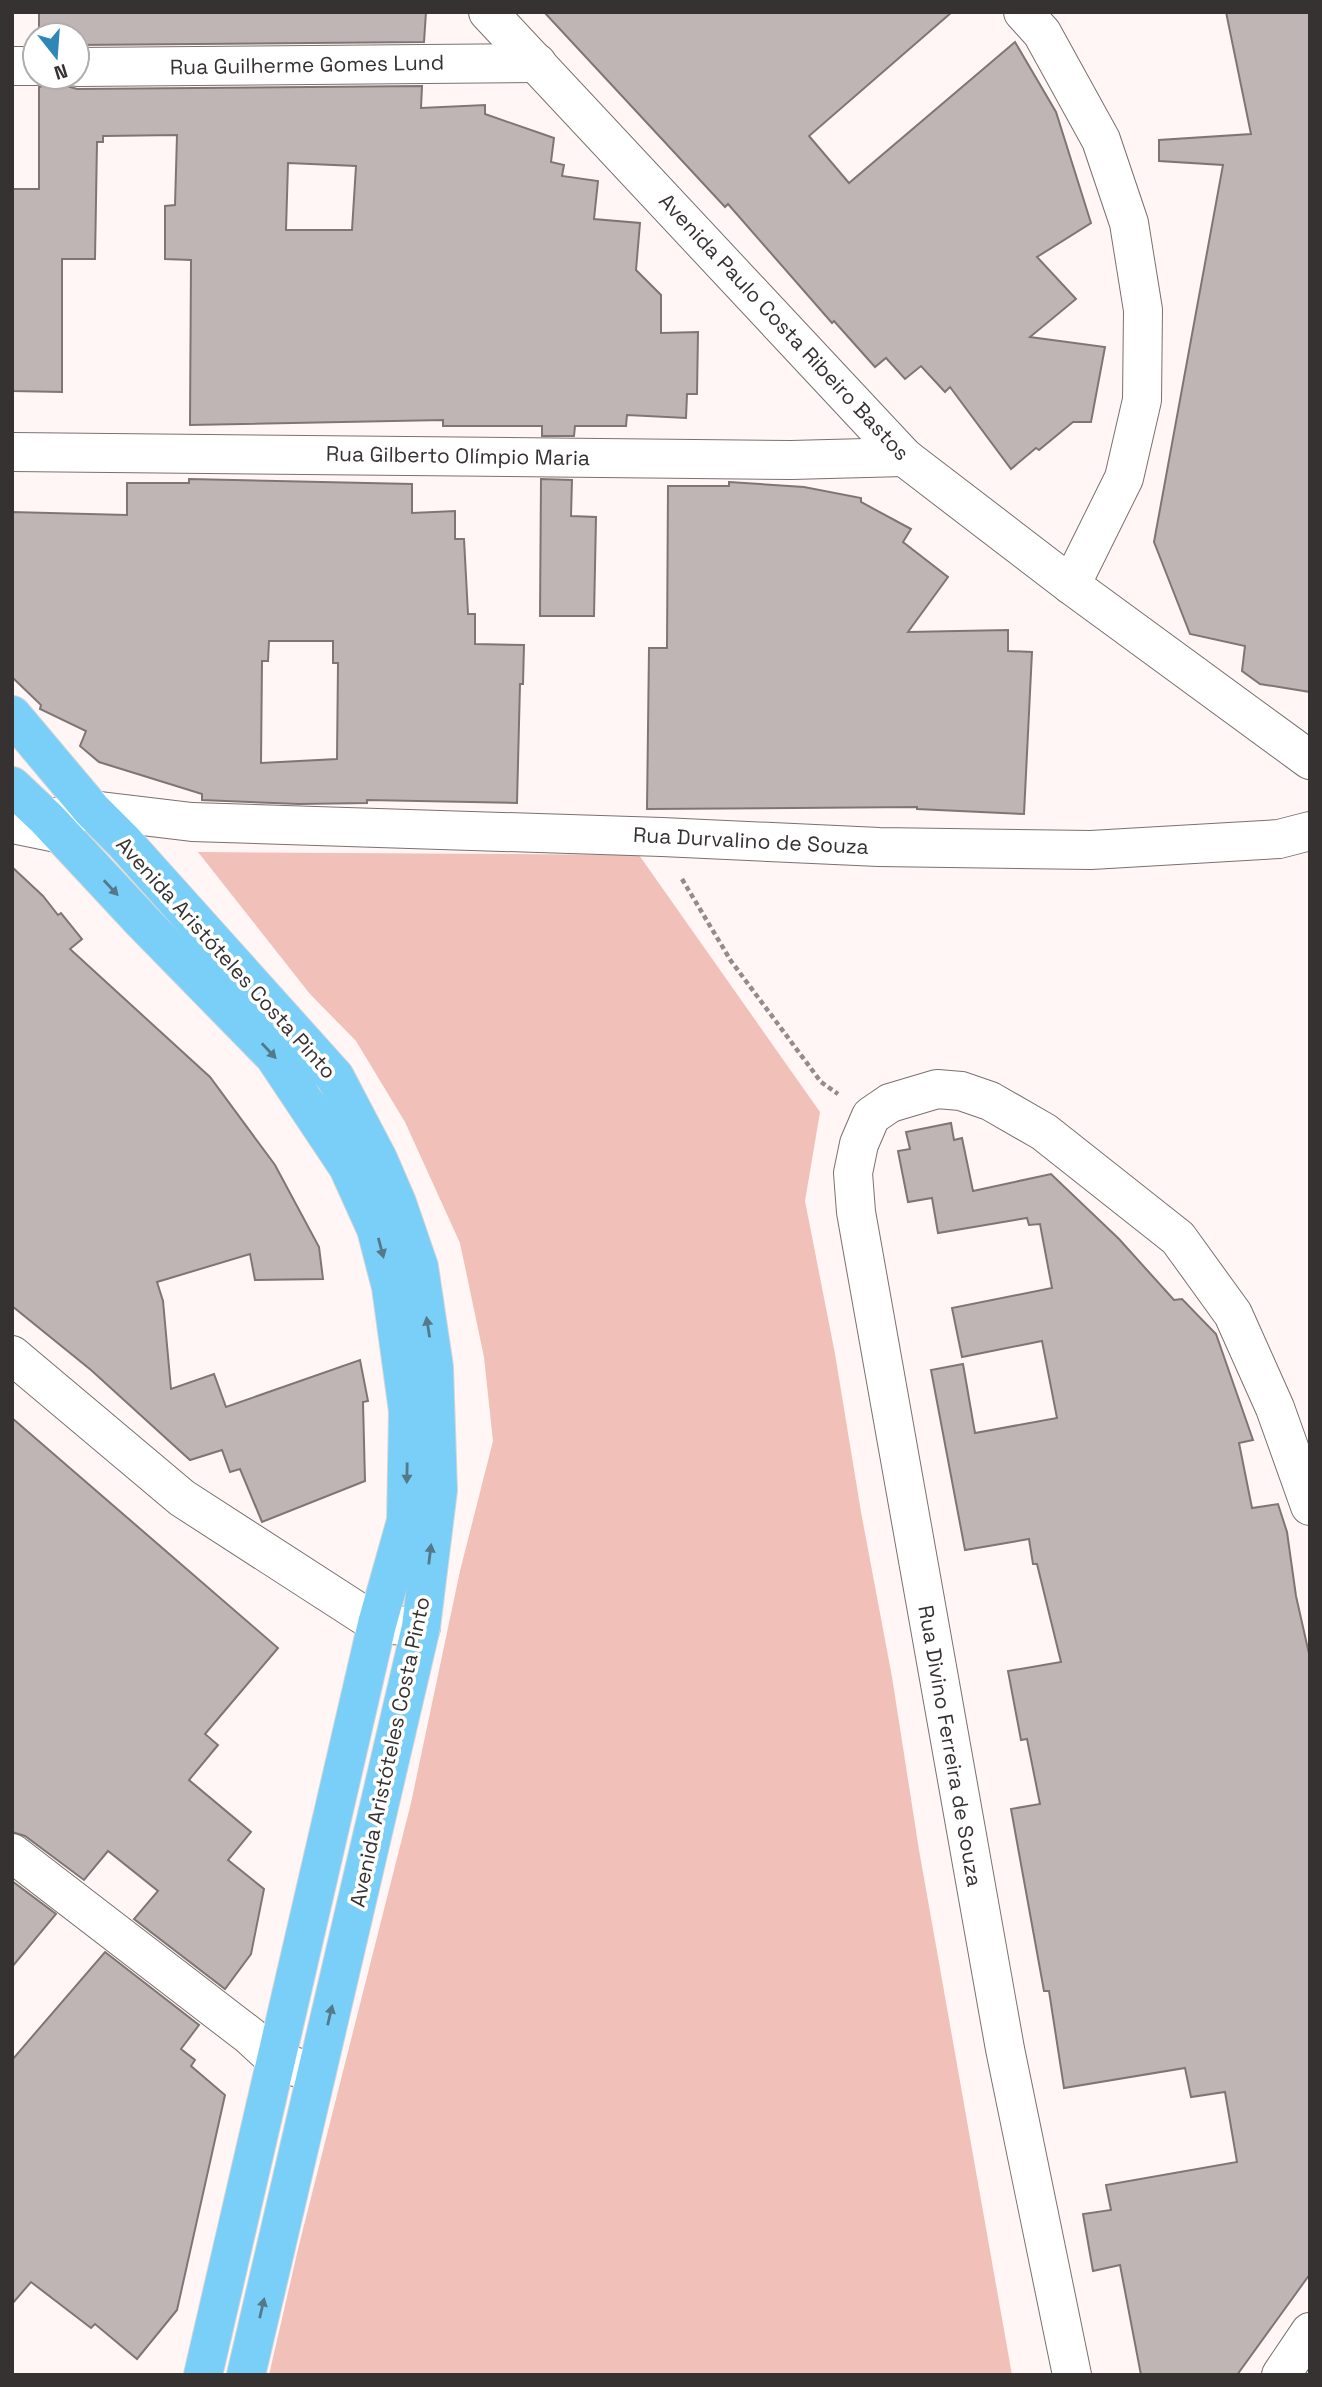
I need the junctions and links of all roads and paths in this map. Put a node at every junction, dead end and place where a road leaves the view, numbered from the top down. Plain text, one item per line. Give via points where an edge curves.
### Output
1 (488, 12) edge
2 (1023, 12) edge
3 (537, 63) junction
4 (91, 66) edge
5 (12, 452) edge
6 (904, 457) junction
7 (1071, 585) junction
8 (12, 715) edge
9 (1310, 760) edge
10 (12, 786) edge
11 (92, 810) junction
12 (192, 822) junction
13 (1310, 831) edge
14 (50, 832) edge
15 (662, 837) junction
16 (123, 841) junction
17 (871, 1116) junction
18 (12, 1355) edge
19 (1310, 1506) edge
20 (377, 1624) junction
21 (421, 1628) junction
22 (12, 1853) edge
23 (276, 2060) junction
24 (316, 2074) junction
25 (1310, 2332) edge
26 (203, 2375) edge
27 (246, 2375) edge
28 (1072, 2375) edge
29 (1281, 2375) edge

1 - 3 street, Avenida Paulo Costa Ribeiro Bastos
2 - 7 street via 1042,33 1101,140 1129,222 1143,310 1142,400 1124,478
3 - 4 street, Rua Guilherme Gomes Lund
3 - 6 street, Avenida Paulo Costa Ribeiro Bastos
5 - 6 street, Rua Gilberto Olímpio Maria via 791,460
6 - 7 street, Avenida Paulo Costa Ribeiro Bastos
7 - 9 street, Avenida Paulo Costa Ribeiro Bastos
8 - 11 main road, Avenida Aristóteles Costa Pinto
10 - 14 main road, Avenida Aristóteles Costa Pinto
11 - 12 street, Rua Durvalino de Souza
11 - 14 street, Rua Durvalino de Souza
11 - 16 main road, Avenida Aristóteles Costa Pinto
12 - 15 street, Rua Durvalino de Souza
12 - 16 street, Rua Durvalino de Souza
13 - 15 street, Rua Durvalino de Souza via 1279,839 1091,850
14 - 16 street, Rua Durvalino de Souza
14 -> 20 main road, Avenida Aristóteles Costa Pinto via 274,1056 348,1167 376,1229 391,1287 408,1411 405,1521
15 - 17 path via 688,892 778,1025 821,1082
21 -> 16 main road, Avenida Aristóteles Costa Pinto via 438,1490 434,1367 419,1267 397,1203 335,1077
17 - 19 street via 890,1103 937,1089 990,1101 1044,1132 1178,1238 1233,1314 1275,1408
17 - 28 street, Rua Divino Ferreira de Souza via 853,1173 856,1212 1005,2049
18 - 20 street via 182,1498
20 - 21 street
20 - 23 main road, Avenida Aristóteles Costa Pinto
24 -> 21 main road, Avenida Aristóteles Costa Pinto
22 - 23 street
23 - 24 street
23 - 26 main road, Avenida Aristóteles Costa Pinto
27 -> 24 main road, Avenida Aristóteles Costa Pinto
25 - 29 street

